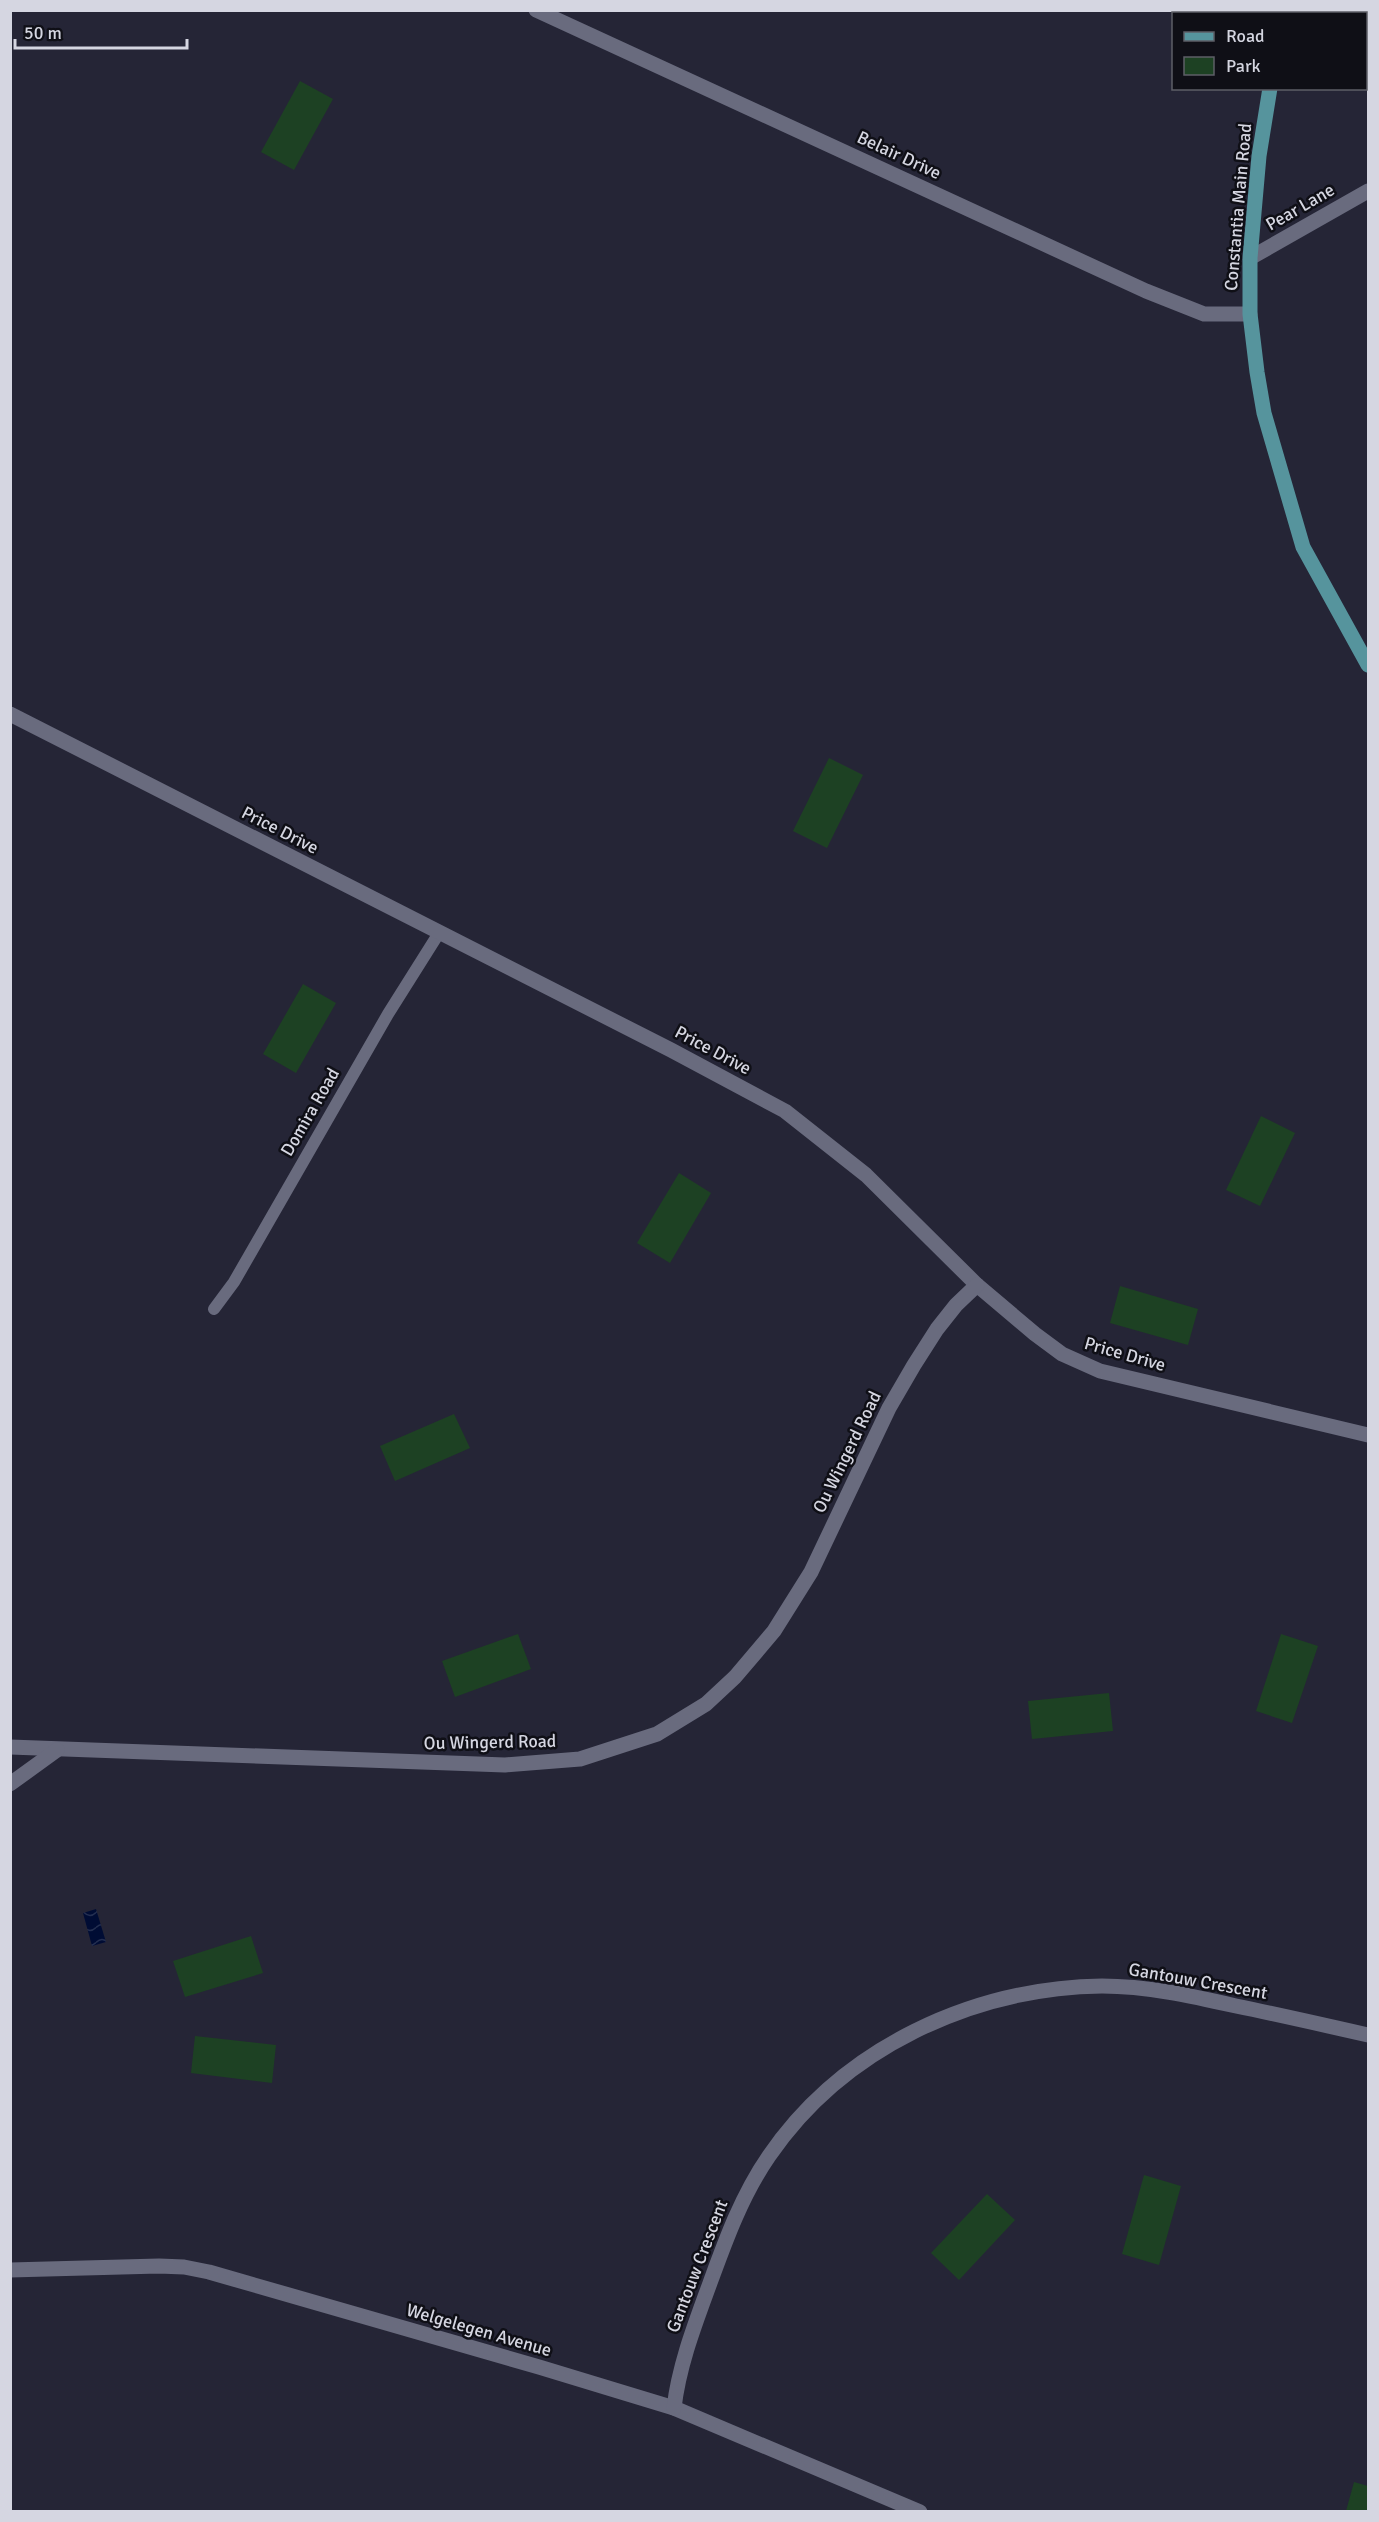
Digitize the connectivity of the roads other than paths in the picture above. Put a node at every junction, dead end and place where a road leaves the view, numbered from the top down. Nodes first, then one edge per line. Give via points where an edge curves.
1 (536, 10) edge
2 (1270, 90) edge
3 (1368, 191) edge
4 (1250, 258) junction
5 (1250, 314) junction
6 (1368, 665) edge
7 (10, 714) edge
8 (439, 933) junction
9 (977, 1285) junction
10 (214, 1310) dead end
11 (1368, 1434) edge
12 (10, 1747) edge
13 (57, 1750) junction
14 (10, 1784) edge
15 (1368, 2035) edge
16 (10, 2270) edge
17 (675, 2408) junction
18 (920, 2511) edge

1 - 5 street, Belair Drive via 1146,291 1204,314
2 - 4 main road, Constantia Main Road
3 - 4 street, Pear Lane
4 - 5 main road, Constantia Main Road
5 - 6 main road, Constantia Main Road via 1264,413 1303,547
7 - 8 street, Price Drive
8 - 9 street, Price Drive via 785,1111 866,1175
8 - 10 lane, Domira Road
9 - 11 street, Price Drive via 1062,1354 1100,1371
9 - 13 street, Ou Wingerd Road via 950,1313 914,1365 889,1408 811,1572 774,1631 706,1704 657,1734 580,1759 506,1765
12 - 13 street, Ou Wingerd Road
13 - 14 street
15 - 17 street, Gantouw Crescent via 1199,1998 1104,1986 1069,1987 1007,1998 949,2015 910,2032 819,2096 768,2157 729,2231 686,2351 677,2381
16 - 17 street, Welgelegen Avenue via 184,2267
17 - 18 street, Welgelegen Avenue

